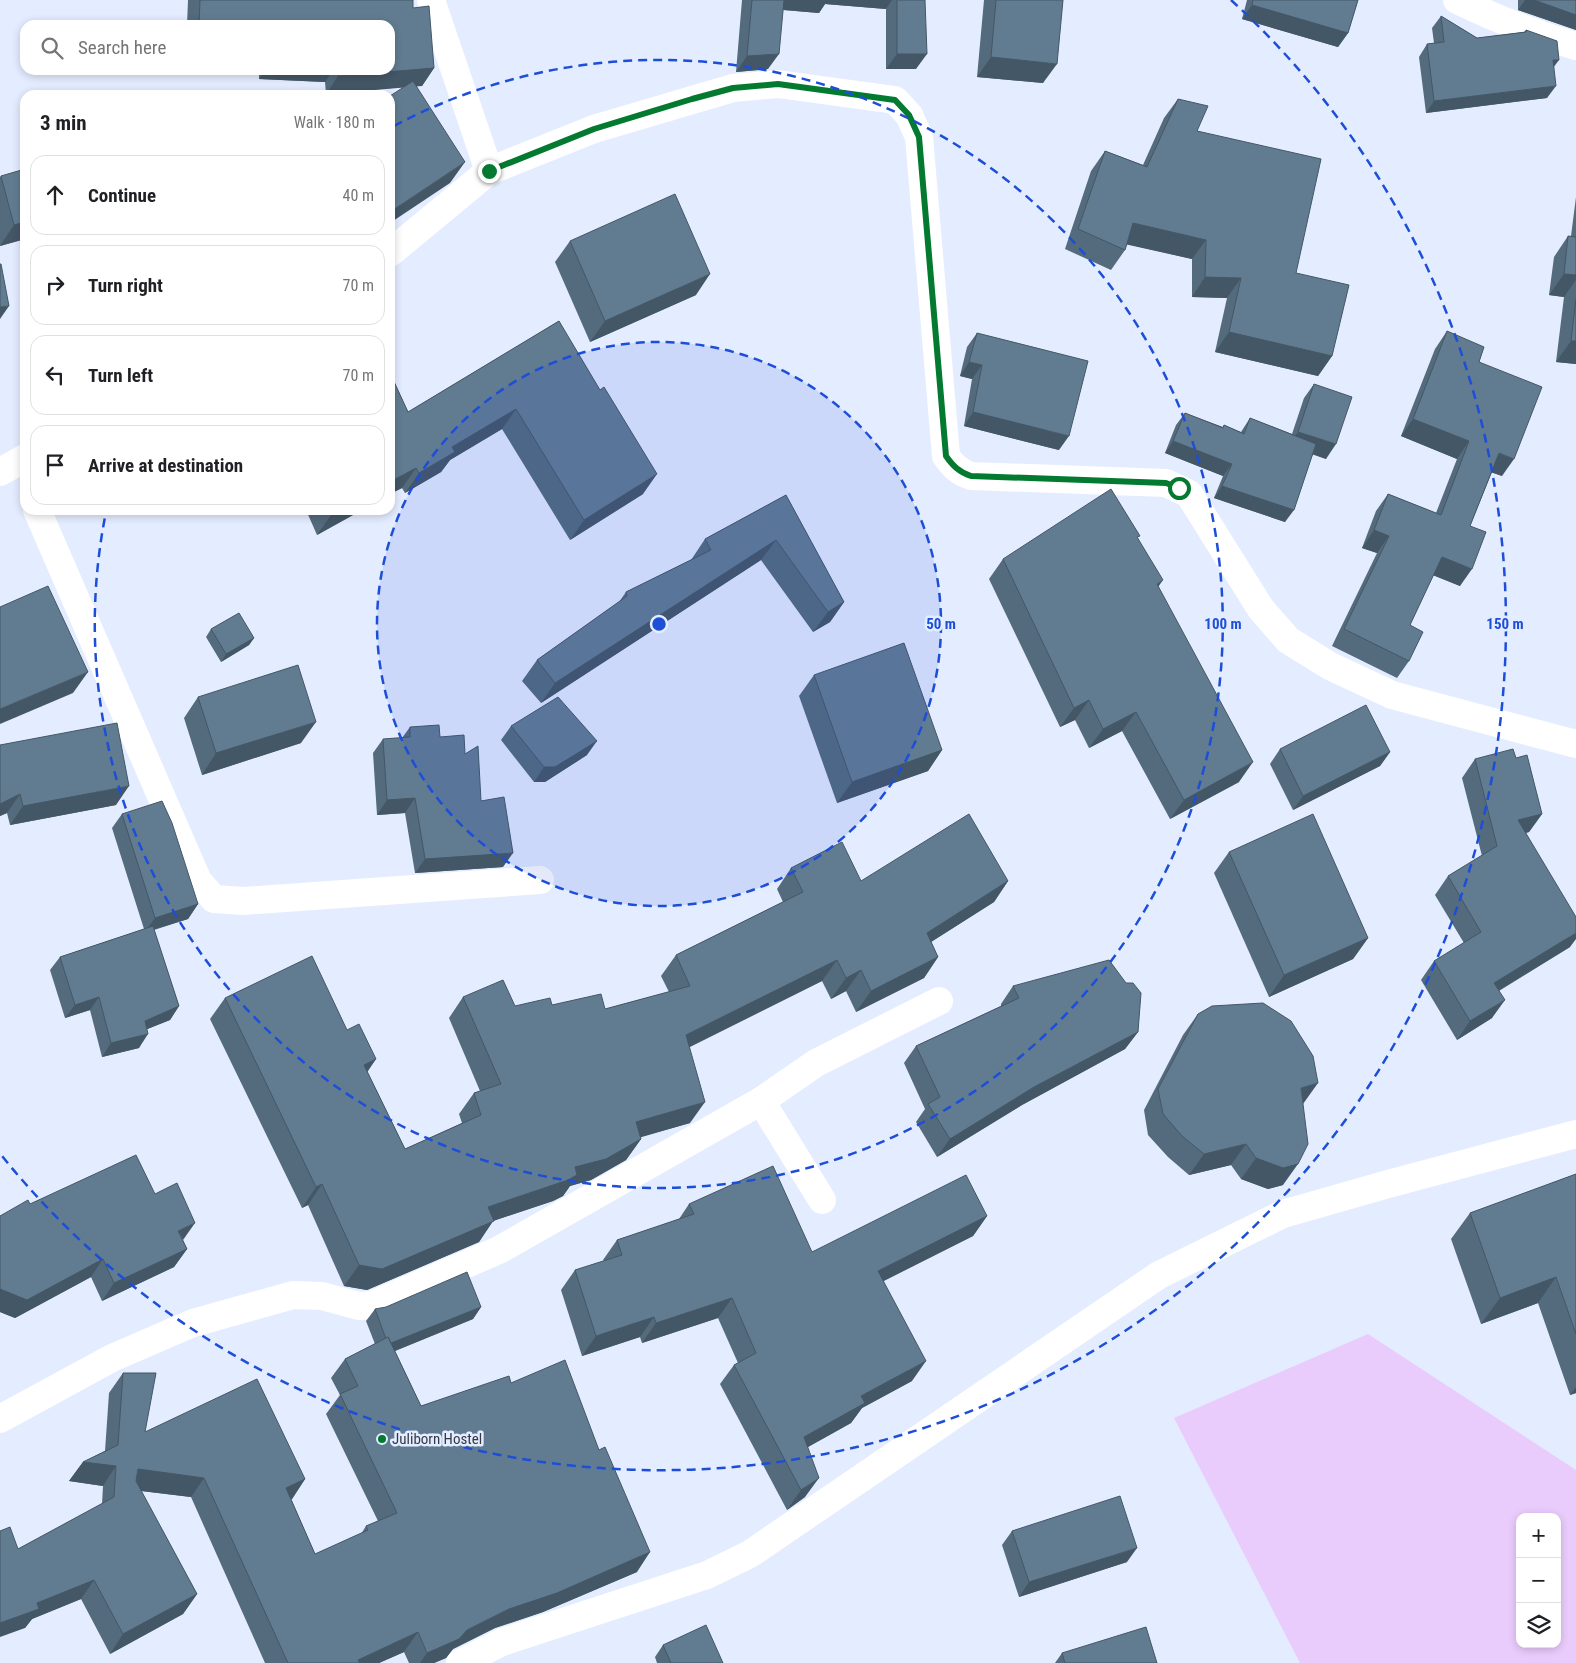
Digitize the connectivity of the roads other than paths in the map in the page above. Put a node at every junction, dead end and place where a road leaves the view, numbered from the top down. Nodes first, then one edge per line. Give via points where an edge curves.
1 (431, 0) edge
2 (1457, 0) edge
3 (1576, 46) edge
4 (489, 171) junction
5 (395, 250) edge
6 (39, 515) edge
7 (1576, 744) edge
8 (540, 880) dead end
9 (939, 1001) dead end
10 (761, 1101) junction
11 (1576, 1134) edge
12 (822, 1200) dead end
13 (0, 1418) edge
14 (460, 1663) edge

1 - 4 street
2 - 3 street via 1543,37
4 - 5 street
4 - 7 street via 594,129 733,88 778,84 895,100 909,115 919,137 946,456 952,465 971,476 1166,483 1179,488 1189,494 1261,610 1288,640 1330,666 1392,695
6 - 8 street via 198,881 214,898 243,901
9 - 10 street via 816,1064
10 - 12 street
10 - 13 street via 499,1250 371,1304 359,1306 322,1296 293,1295 193,1323 112,1358
11 - 14 street via 1283,1214 1159,1275 750,1554 707,1575 502,1642

